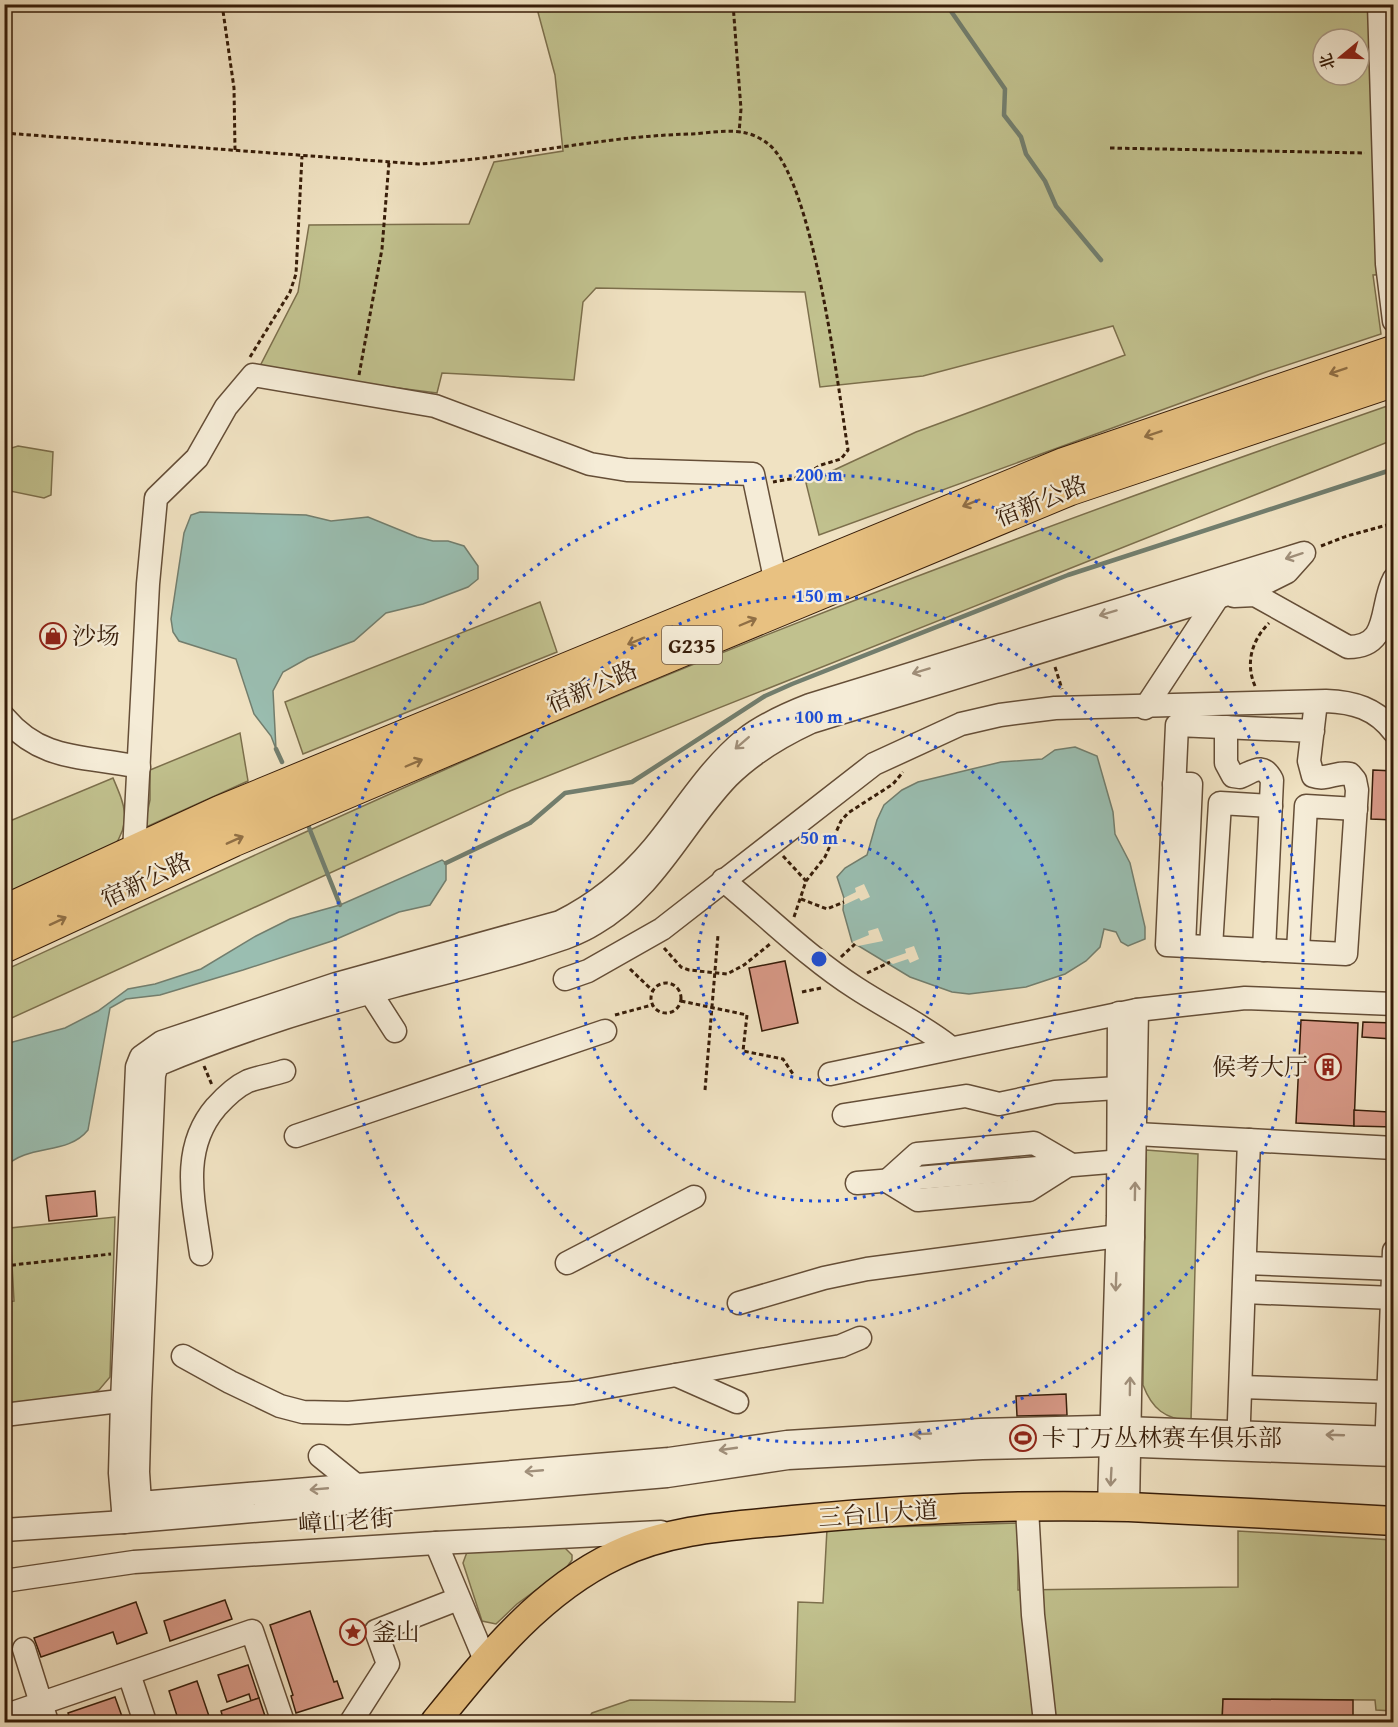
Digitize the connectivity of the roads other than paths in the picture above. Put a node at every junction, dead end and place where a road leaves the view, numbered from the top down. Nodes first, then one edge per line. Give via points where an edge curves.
1 (1379, 4) edge
2 (1394, 321) edge
3 (1394, 352) edge
4 (1394, 381) edge
5 (1304, 553) road end
6 (1394, 579) edge
7 (776, 583) junction
8 (1215, 589) junction
9 (1316, 702) junction
10 (1145, 708) junction
11 (4, 717) edge
12 (1226, 727) junction
13 (1312, 731) junction
14 (1394, 732) edge
15 (138, 767) junction
16 (1271, 806) junction
17 (1356, 809) junction
18 (134, 852) junction
19 (723, 880) junction
20 (4, 912) edge
21 (4, 946) edge
22 (1211, 947) junction
23 (1264, 950) junction
24 (1298, 951) junction
25 (565, 979) dead end
26 (368, 984) junction
27 (1394, 1004) edge
28 (1128, 1012) junction
29 (607, 1024) road end
30 (395, 1031) dead end
31 (950, 1047) junction
32 (284, 1071) dead end
33 (830, 1074) dead end
34 (1127, 1088) junction
35 (844, 1115) dead end
36 (1136, 1134) junction
37 (296, 1136) dead end
38 (1249, 1140) junction
39 (1394, 1148) edge
40 (1127, 1160) junction
41 (857, 1183) dead end
42 (694, 1197) dead end
43 (1126, 1237) junction
44 (1394, 1251) edge
45 (201, 1254) dead end
46 (567, 1263) dead end
47 (1245, 1263) junction
48 (1393, 1269) edge
49 (1244, 1292) junction
50 (1393, 1298) edge
51 (739, 1303) dead end
52 (1392, 1333) edge
53 (860, 1338) dead end
54 (183, 1356) dead end
55 (1391, 1370) edge
56 (676, 1375) junction
57 (1241, 1386) junction
58 (1388, 1392) junction
59 (131, 1400) junction
60 (737, 1402) dead end
61 (4, 1415) edge
62 (1121, 1437) junction
63 (1238, 1441) junction
64 (1390, 1446) edge
65 (320, 1456) dead end
66 (357, 1486) junction
67 (1118, 1507) junction
68 (1027, 1508) junction
69 (1394, 1521) edge
70 (124, 1522) junction
71 (4, 1530) edge
72 (692, 1531) junction
73 (436, 1543) junction
74 (4, 1581) edge
75 (458, 1599) junction
76 (24, 1649) dead end
77 (486, 1660) junction
78 (129, 1674) junction
79 (44, 1713) edge
80 (4, 1716) edge
81 (145, 1722) edge
82 (283, 1722) edge
83 (351, 1722) edge
84 (435, 1722) edge
85 (1045, 1722) edge

1 - 2 street via 1387,264
3 -> 7 highway, 宿新公路 / G235 via 1065,464
21 -> 4 highway, 宿新公路 / G235 via 232,840 1069,489
5 - 8 street via 1287,572 1267,582
6 - 8 street via 1380,629 1369,644 1360,647 1348,647 1255,595
7 - 15 street via 753,474 590,465 435,406 253,375 226,407 197,458 156,498
7 -> 18 highway, 宿新公路 / G235 via 221,812
8 - 10 street
8 -> 26 street via 810,705 776,719 746,739 712,771 652,849 587,909 560,922
8 - 26 street via 783,735 728,778 663,862 625,903 594,924 565,938 494,961
9 - 10 street
9 - 13 street
9 - 14 street via 1349,702 1365,707
10 - 19 street via 1068,708 1000,715 962,724 919,741 874,764
11 - 15 street via 36,746 59,755
12 - 13 street
12 - 16 street via 1226,763 1230,771 1240,777 1253,769 1268,772 1272,780
12 - 22 street via 1177,725 1167,945
13 - 17 street via 1309,761 1313,776 1321,779 1350,774 1357,790
15 - 18 street
16 - 22 street via 1220,802
16 - 23 street
17 - 24 street via 1346,954
17 - 24 street via 1306,806
18 - 20 highway, 宿新公路 / G235
19 - 25 street via 653,934 588,971
19 - 31 street via 857,989 924,1026
22 - 23 street
23 - 24 street
26 - 30 street
26 - 59 street via 339,1000 157,1065
26 - 59 street via 162,1042 141,1057 137,1067 128,1252
27 - 28 street via 1245,998
28 - 31 street
28 - 34 street
29 - 37 street
31 - 33 street
32 - 45 street via 247,1082 220,1103 196,1137 190,1170
34 - 35 street via 1055,1092 999,1104 966,1096
34 - 36 street
34 - 40 street
36 - 38 street
36 - 40 street
38 - 39 street
38 - 47 street
40 - 41 street
40 - 43 street
42 - 46 street
43 - 51 street via 867,1269
43 - 62 street
44 - 48 street
47 - 48 street
47 - 49 street
48 - 50 street
49 - 50 street
49 - 57 street
50 - 52 street
52 - 55 street
53 - 56 street via 841,1346
54 - 56 street via 280,1406 303,1412 348,1413 541,1396
55 - 58 street
56 - 60 street
57 - 58 street
57 - 63 street
58 - 64 street
59 - 61 street
66 -> 59 street via 140,1503
59 - 70 street via 120,1473
62 - 63 street
62 -> 66 street via 981,1430 787,1442 669,1459
62 - 67 street
62 - 70 street via 788,1458 668,1476
63 - 64 street
65 - 66 street
67 - 68 main road, 三台山大道
67 - 69 main road, 三台山大道
68 - 72 main road, 三台山大道 via 857,1515
68 - 85 street
70 - 71 street
72 - 73 street, 嶂山老街
72 - 77 main road, 三台山大道 via 631,1548 582,1574 522,1622
73 - 74 street, 嶂山老街 via 134,1562
73 - 75 street
75 - 77 street
75 - 83 street via 375,1631 388,1664
76 - 79 street
77 - 84 main road, 三台山大道
78 - 79 street
78 - 81 street
78 - 82 street via 252,1631
79 - 80 street

